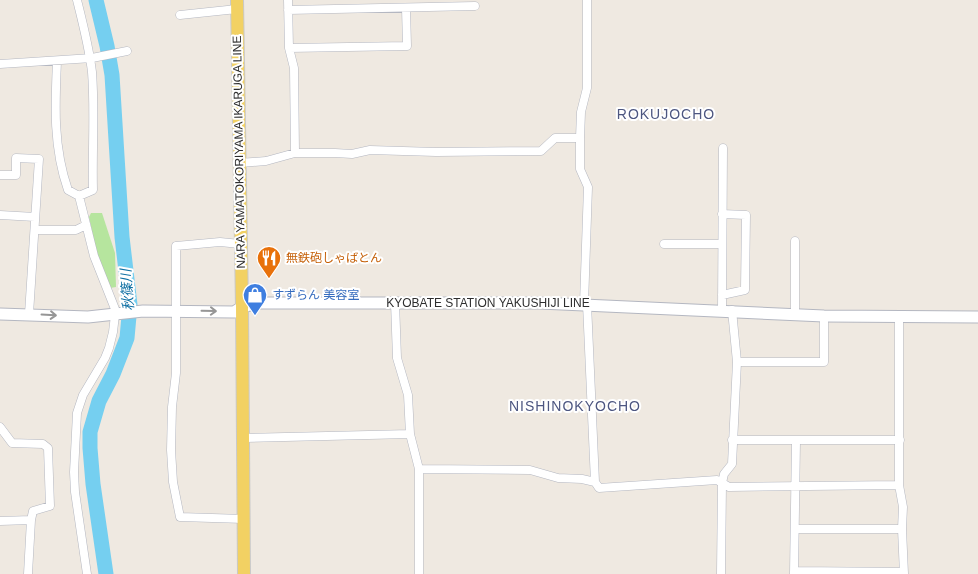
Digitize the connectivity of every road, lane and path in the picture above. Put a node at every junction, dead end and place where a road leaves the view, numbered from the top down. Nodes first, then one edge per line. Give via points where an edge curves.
1 (77, 0) edge
2 (288, 0) edge
3 (336, 0) edge
4 (587, 0) edge
5 (237, 5) edge
6 (475, 6) dead end
7 (406, 8) junction
8 (337, 9) junction
9 (288, 10) junction
10 (180, 14) dead end
11 (289, 48) junction
12 (126, 52) dead end
13 (91, 58) junction
14 (56, 61) junction
15 (0, 64) edge
16 (580, 138) junction
17 (723, 148) dead end
18 (294, 153) junction
19 (239, 163) junction
20 (0, 175) edge
21 (80, 196) junction
22 (722, 214) junction
23 (0, 215) edge
24 (35, 217) junction
25 (86, 225) junction
26 (35, 230) junction
27 (795, 241) dead end
28 (240, 244) junction
29 (664, 244) dead end
30 (722, 244) junction
31 (722, 295) junction
32 (395, 302) junction
33 (585, 304) junction
34 (242, 307) junction
35 (176, 310) junction
36 (727, 310) junction
37 (0, 314) edge
38 (30, 314) junction
39 (117, 314) junction
40 (794, 315) junction
41 (824, 316) junction
42 (899, 316) junction
43 (978, 317) edge
44 (737, 362) junction
45 (0, 427) edge
46 (410, 434) junction
47 (243, 438) junction
48 (732, 440) junction
49 (796, 440) junction
50 (900, 440) junction
51 (419, 469) junction
52 (595, 482) junction
53 (722, 483) junction
54 (796, 485) junction
55 (899, 485) junction
56 (244, 519) junction
57 (31, 520) junction
58 (0, 521) edge
59 (795, 529) junction
60 (902, 529) junction
61 (794, 573) edge
62 (904, 573) edge
63 (28, 574) edge
64 (87, 574) edge
65 (244, 574) edge
66 (419, 574) edge
67 (721, 574) edge

1 - 13 street
2 - 9 street
3 - 8 street
4 - 16 street via 587,88 581,112
5 - 10 street
5 - 19 main road, NARA YAMATOKORIYAMA IKARUGA LINE
6 - 7 street
7 - 8 street
7 - 11 street via 407,46
8 - 9 street
9 - 11 street
11 - 18 street via 294,68
12 - 13 street
13 - 14 street
13 - 21 street via 94,190
14 - 15 street
14 - 21 street via 57,145 68,190
16 - 18 street via 555,138 541,150
16 - 33 street via 580,169 588,187
17 - 22 street
18 - 19 street via 266,161
19 - 28 main road, NARA YAMATOKORIYAMA IKARUGA LINE
20 - 24 street via 16,175 16,158 39,159
21 - 25 street
22 - 30 street
22 - 31 street via 746,215 745,290
23 - 24 street
24 - 26 street
25 - 26 street via 76,230
25 - 39 street via 94,256
26 - 38 street
27 - 40 street
28 - 34 main road, NARA YAMATOKORIYAMA IKARUGA LINE
28 - 35 street via 220,242 176,246
29 - 30 street
30 - 31 street
31 - 36 street
32 - 33 main road, KYOBATE STATION YAKUSHIJI LINE
32 - 34 main road, KYOBATE STATION YAKUSHIJI LINE via 259,303
32 - 46 street via 397,358 408,395
33 - 36 main road, KYOBATE STATION YAKUSHIJI LINE
33 - 52 street
35 -> 34 main road, KYOBATE STATION YAKUSHIJI LINE via 234,312
34 - 47 main road, NARA YAMATOKORIYAMA IKARUGA LINE
35 - 39 main road, KYOBATE STATION YAKUSHIJI LINE
35 - 56 street via 171,450 180,517
36 - 40 main road, KYOBATE STATION YAKUSHIJI LINE
36 - 44 street
37 - 38 main road, KYOBATE STATION YAKUSHIJI LINE
38 -> 39 main road, KYOBATE STATION YAKUSHIJI LINE via 88,317
39 - 64 street via 107,353 83,395 77,413 75,492
40 - 41 main road, KYOBATE STATION YAKUSHIJI LINE
41 - 42 main road, KYOBATE STATION YAKUSHIJI LINE
41 - 44 street via 824,362
42 - 43 main road, KYOBATE STATION YAKUSHIJI LINE
42 - 50 street
44 - 48 street
45 - 57 street via 12,443 43,444 48,448 50,506 33,511
46 - 47 street
46 - 51 street
47 - 56 main road, NARA YAMATOKORIYAMA IKARUGA LINE
48 - 49 street
48 - 53 street via 732,464
49 - 50 street
49 - 54 street
50 - 55 street
51 - 52 street via 530,470 558,478 582,478
51 - 66 street
52 - 53 street via 599,488 717,480
53 - 54 street via 729,487
53 - 67 street
54 - 55 street
54 - 59 street
55 - 60 street
56 - 65 main road, NARA YAMATOKORIYAMA IKARUGA LINE
57 - 58 street
57 - 63 street
59 - 60 street
59 - 61 street
60 - 62 street
61 - 62 street

